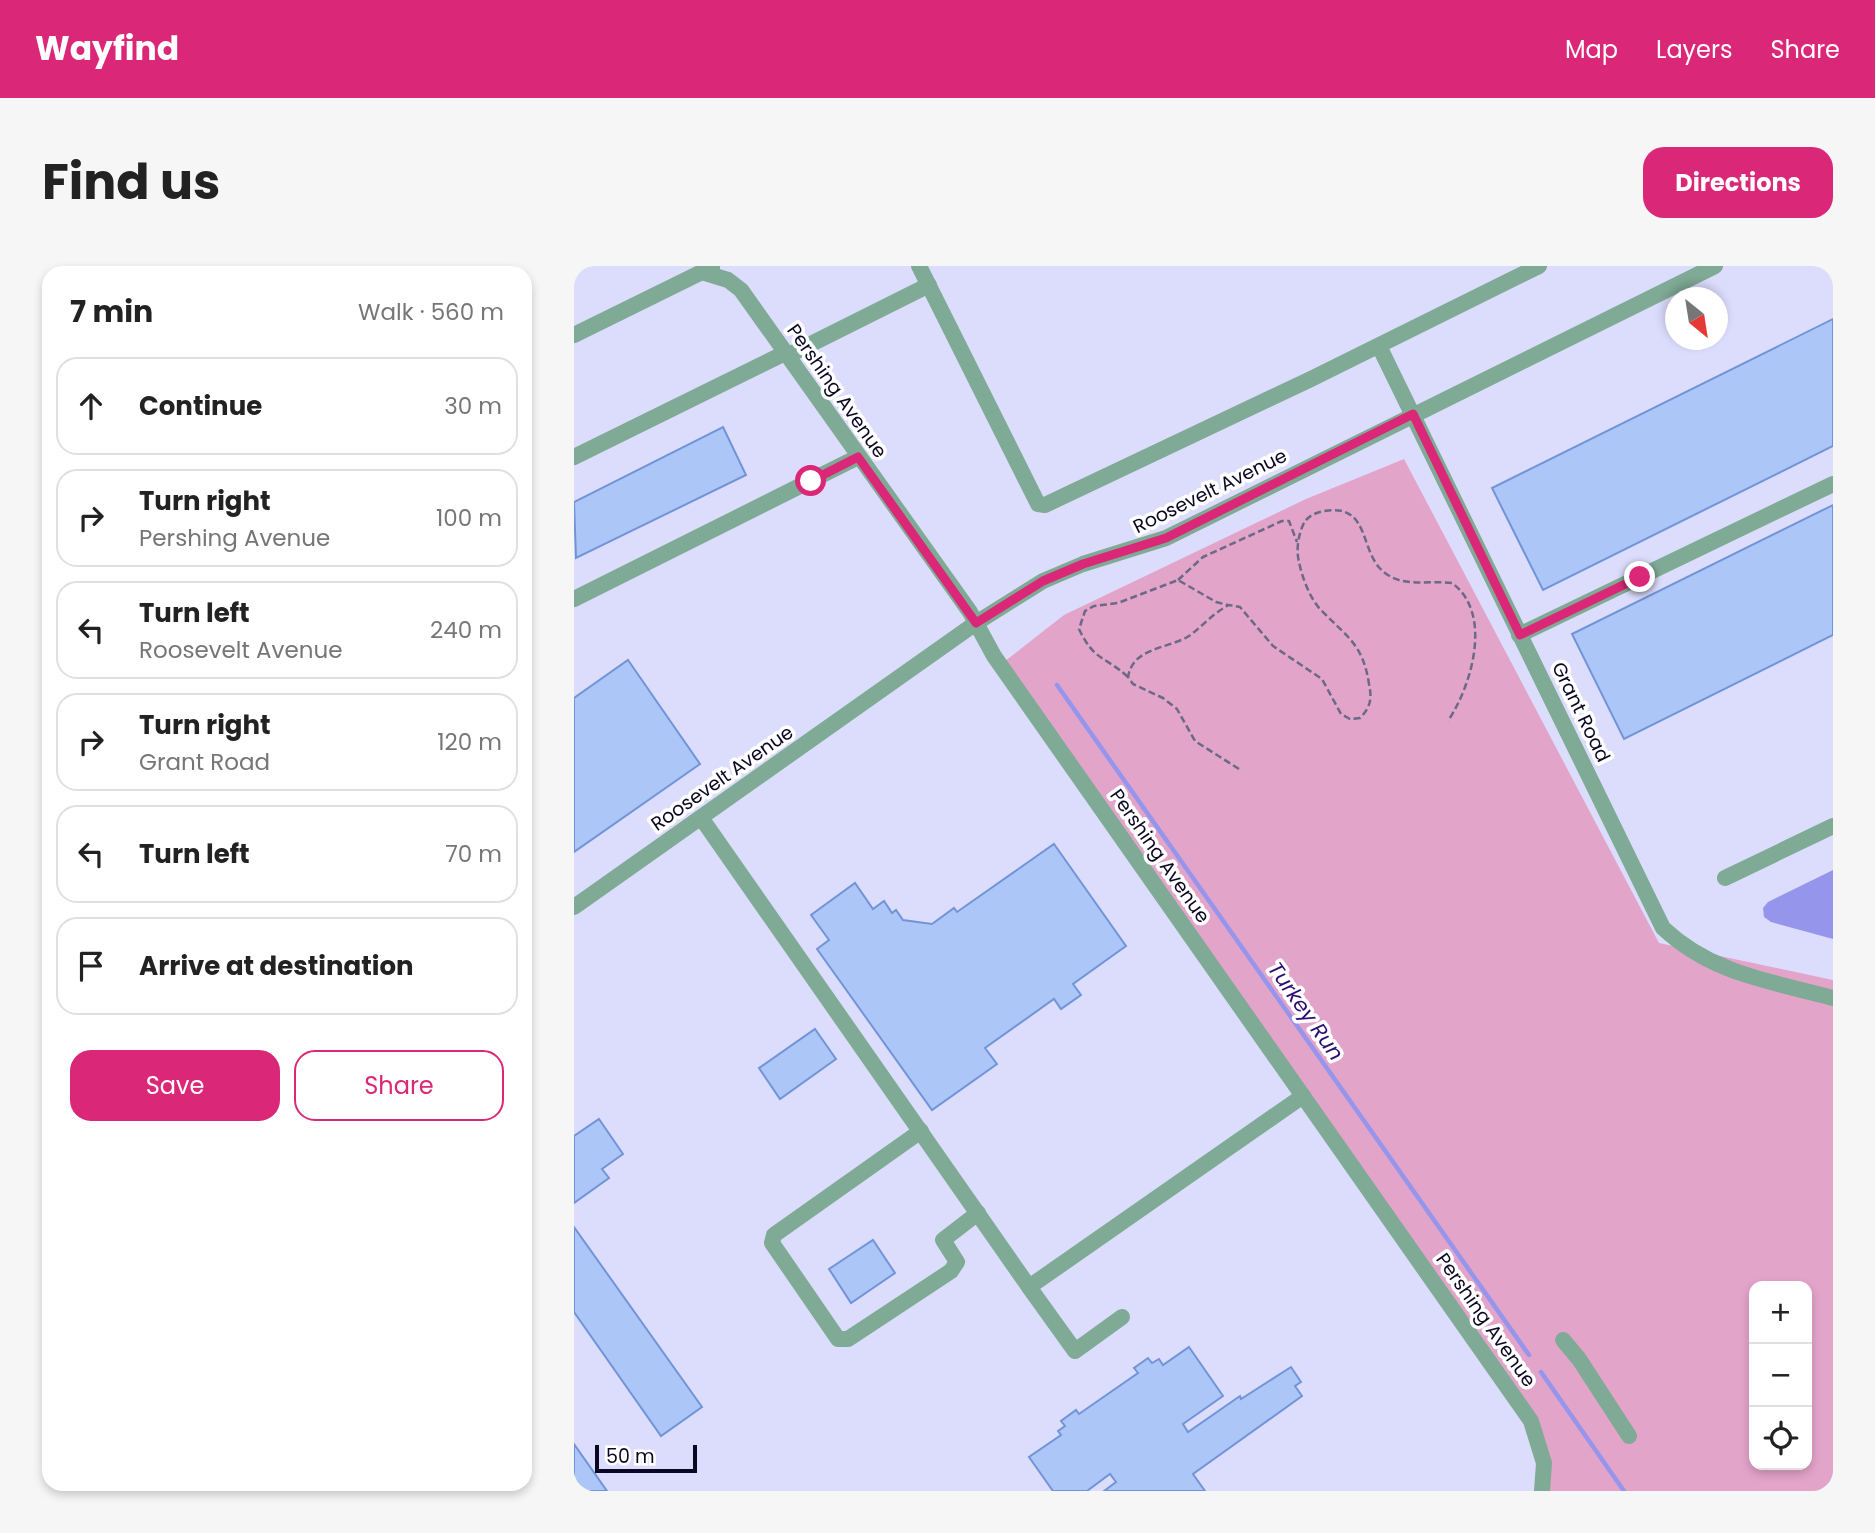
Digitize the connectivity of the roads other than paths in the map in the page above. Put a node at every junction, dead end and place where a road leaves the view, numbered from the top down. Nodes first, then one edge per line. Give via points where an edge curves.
1 (919, 266) edge
2 (1539, 266) edge
3 (1715, 266) edge
4 (708, 269) edge
5 (929, 285) junction
6 (574, 335) edge
7 (1379, 346) junction
8 (786, 355) junction
9 (1413, 414) junction
10 (574, 457) edge
11 (858, 457) junction
12 (1833, 484) edge
13 (574, 598) edge
14 (976, 623) junction
15 (1520, 635) junction
16 (702, 819) junction
17 (1833, 826) edge
18 (1725, 878) dead end
19 (574, 907) edge
20 (1833, 998) edge
21 (1303, 1096) junction
22 (921, 1131) junction
23 (978, 1213) junction
24 (1030, 1287) junction
25 (1122, 1317) dead end
26 (1563, 1340) dead end
27 (1629, 1436) dead end
28 (1542, 1491) edge

1 - 5 street
2 - 7 street
3 - 9 street, Roosevelt Avenue
4 - 6 street
4 - 8 street, Pershing Avenue via 741,290
5 - 7 street via 1038,504 1045,505
5 - 8 street
7 - 9 street, Grant Road
8 - 10 street
8 - 11 street, Pershing Avenue
9 - 14 street, Roosevelt Avenue via 1166,538 1043,581
9 - 15 street, Grant Road
11 - 13 street
11 - 14 street, Pershing Avenue
12 - 15 street
14 - 16 street, Roosevelt Avenue
14 - 21 street, Pershing Avenue via 994,656
15 - 20 street, Grant Road via 1663,928 1686,949 1716,966
16 - 19 street, Roosevelt Avenue
16 - 22 street
17 - 18 street
21 - 24 street
21 - 28 street, Pershing Avenue via 1531,1421 1544,1463
22 - 23 street
22 - 23 street via 774,1235 772,1243 838,1339 849,1339 951,1271 957,1262 943,1240
23 - 24 street
24 - 25 street via 1075,1351
26 - 27 street

